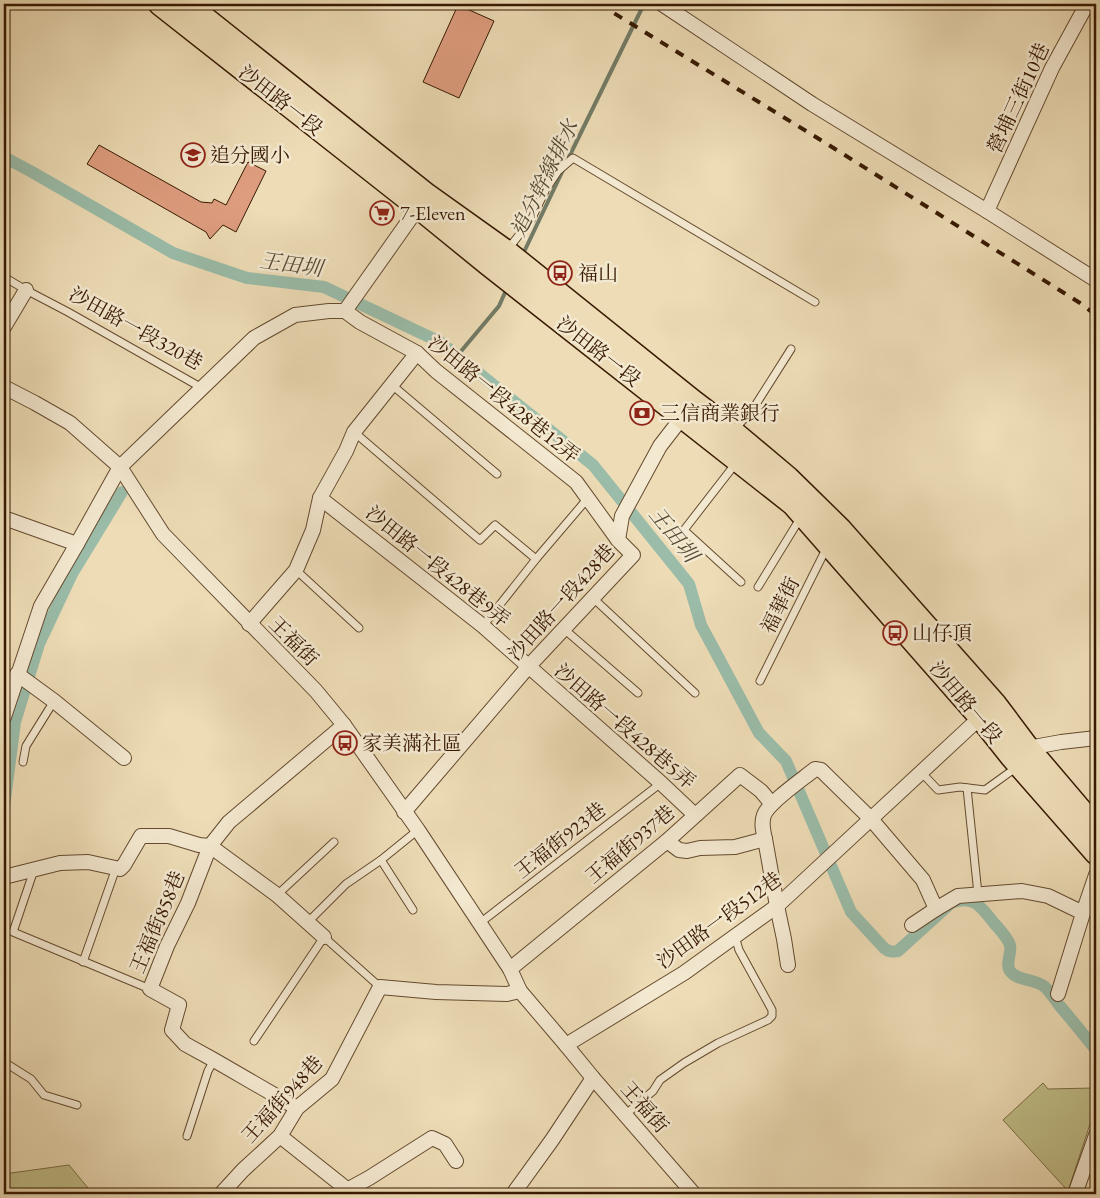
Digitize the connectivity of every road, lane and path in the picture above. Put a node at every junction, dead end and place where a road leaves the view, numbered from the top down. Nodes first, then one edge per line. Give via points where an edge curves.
1 (160, 4) edge
2 (187, 4) edge
3 (662, 4) edge
4 (1087, 4) edge
5 (227, 47) junction
6 (423, 201) junction
7 (987, 211) junction
8 (507, 252) junction
9 (4, 277) edge
10 (1096, 280) edge
11 (26, 290) junction
12 (815, 302) dead end
13 (345, 311) junction
14 (4, 327) edge
15 (791, 349) dead end
16 (417, 354) junction
17 (392, 385) junction
18 (4, 387) edge
19 (202, 388) junction
20 (688, 410) junction
21 (732, 431) junction
22 (354, 432) junction
23 (738, 461) junction
24 (120, 467) junction
25 (498, 474) dead end
26 (320, 498) junction
27 (588, 498) junction
28 (802, 514) junction
29 (4, 518) edge
30 (618, 540) junction
31 (77, 544) junction
32 (829, 544) junction
33 (536, 559) junction
34 (296, 570) junction
35 (741, 582) dead end
36 (758, 587) dead end
37 (593, 598) junction
38 (249, 624) junction
39 (483, 626) junction
40 (359, 628) dead end
41 (564, 629) junction
42 (528, 667) junction
43 (17, 674) junction
44 (760, 681) dead end
45 (638, 693) dead end
46 (695, 693) dead end
47 (54, 701) junction
48 (987, 711) junction
49 (4, 717) edge
50 (344, 724) junction
51 (1096, 738) edge
52 (1019, 756) junction
53 (124, 758) dead end
54 (23, 762) dead end
55 (922, 772) junction
56 (661, 783) junction
57 (967, 788) junction
58 (772, 804) junction
59 (404, 812) junction
60 (695, 815) junction
61 (871, 819) junction
62 (1096, 828) edge
63 (418, 830) junction
64 (765, 839) junction
65 (667, 841) junction
66 (334, 842) dead end
67 (210, 846) junction
68 (1096, 854) edge
69 (381, 860) junction
70 (116, 868) junction
71 (34, 870) junction
72 (1096, 875) edge
73 (4, 877) edge
74 (978, 894) junction
75 (277, 895) junction
76 (777, 906) junction
77 (936, 909) junction
78 (413, 910) dead end
79 (1084, 910) junction
80 (308, 922) junction
81 (480, 923) junction
82 (912, 925) dead end
83 (324, 936) junction
84 (735, 936) junction
85 (83, 962) junction
86 (788, 965) dead end
87 (510, 969) junction
88 (380, 987) junction
89 (150, 989) junction
90 (520, 991) junction
91 (1058, 994) dead end
92 (254, 1041) dead end
93 (566, 1045) junction
94 (214, 1060) junction
95 (4, 1062) edge
96 (593, 1078) junction
97 (78, 1105) dead end
98 (296, 1108) junction
99 (626, 1115) junction
100 (1096, 1135) edge
101 (187, 1136) dead end
102 (280, 1136) junction
103 (456, 1161) dead end
104 (348, 1193) edge
105 (221, 1194) edge
106 (513, 1194) edge
107 (694, 1194) edge
108 (1075, 1194) edge

1 - 5 main road, 沙田路一段
2 - 5 main road, 沙田路一段
3 - 7 street via 812,104
4 - 7 street, 營埔三街10巷 via 1052,68
5 - 6 main road, 沙田路一段
6 - 8 main road, 沙田路一段
6 - 13 street
6 - 20 main road, 沙田路一段 via 488,264
7 - 10 street
8 - 12 lane via 531,220 558,171 574,158
8 - 20 main road, 沙田路一段
9 - 11 lane, 沙田路一段320巷
11 - 14 street
11 - 19 lane, 沙田路一段320巷
13 - 16 street, 沙田路一段428巷12弄
13 - 19 street via 295,315 254,338
15 - 21 lane via 753,409
16 - 17 street
16 - 27 street, 沙田路一段428巷12弄 via 576,482
17 - 22 street
17 - 25 lane
18 - 24 street, 王福街 via 70,423
19 - 24 street, 沙田路一段320巷
20 - 21 main road, 沙田路一段
20 - 23 main road, 沙田路一段
20 - 30 street, 沙田路一段428巷 via 660,446 622,516
21 - 48 main road, 沙田路一段 via 788,478 840,529
22 - 26 street
22 - 33 lane via 480,540 495,525
23 - 28 main road, 沙田路一段
23 - 35 lane via 684,530
24 - 31 street, 沙田路一段320巷
24 - 38 street, 王福街 via 163,534
26 - 34 street via 312,530
26 - 39 street, 沙田路一段428巷9弄
27 - 30 street, 沙田路一段428巷12弄
27 - 33 lane
28 - 32 main road, 沙田路一段
28 - 36 lane
29 - 31 street
30 - 37 street, 沙田路一段428巷 via 633,555
31 - 43 street, 沙田路一段320巷 via 41,606
32 - 44 lane, 福華街
32 - 48 main road, 沙田路一段
33 - 39 lane
34 - 38 street
34 - 40 lane
37 - 41 street, 沙田路一段428巷
37 - 46 lane
38 - 50 street, 王福街
39 - 42 street, 沙田路一段428巷9弄
41 - 42 street, 沙田路一段428巷
41 - 45 lane
42 - 56 street, 沙田路一段428巷5弄
42 - 59 street, 沙田路一段428巷
43 - 47 street
43 - 49 street, 沙田路一段320巷
47 - 53 street
47 - 54 lane via 26,746
48 - 52 main road, 沙田路一段
48 - 55 street, 沙田路一段512巷
50 - 59 street, 王福街
50 - 67 street, 王福街858巷 via 229,822
51 - 52 street via 1061,742
52 - 57 lane via 985,790
52 - 62 main road, 沙田路一段
52 - 68 main road, 沙田路一段
55 - 57 lane via 938,790
55 - 61 street, 沙田路一段512巷
56 - 60 street, 沙田路一段428巷5弄
56 - 81 lane, 王福街923巷
57 - 74 lane
58 - 60 street, 王福街937巷 via 740,775
58 - 61 street via 815,769 821,770
58 - 64 street via 764,813 762,827
59 - 63 street, 王福街
60 - 65 street, 王福街937巷
61 - 76 street, 沙田路一段512巷
61 - 77 street via 923,880
63 - 69 lane
63 - 81 street, 王福街
64 - 65 street via 735,847 687,850 679,850
64 - 76 street
65 - 87 street, 王福街937巷
66 - 75 lane
67 - 70 street via 169,836 141,836 124,865
67 - 75 street
67 - 89 street, 王福街858巷
69 - 78 lane
69 - 80 lane via 346,884
70 - 71 street via 88,862 60,863
70 - 85 lane
71 - 73 street
71 - 85 lane via 13,932
72 - 79 street
74 - 77 street via 958,896
74 - 79 street via 1022,891 1048,896 1076,910
75 - 80 street
76 - 84 street, 沙田路一段512巷
76 - 86 street
77 - 82 street
79 - 91 street
80 - 83 street
81 - 87 street, 王福街
83 - 88 lane
83 - 92 lane
84 - 93 street, 沙田路一段512巷 via 684,973
84 - 99 lane via 739,950 772,1010 772,1016 684,1063 660,1080 653,1091
85 - 89 lane
87 - 90 street
88 - 90 street via 498,994
88 - 98 street, 王福街948巷 via 332,1079
89 - 94 street, 王福街858巷 via 179,1005 172,1030 185,1044
90 - 93 street
93 - 96 street, 王福街
94 - 98 street, 王福街858巷
94 - 101 lane
95 - 97 lane via 31,1079 44,1095
96 - 99 street, 王福街
96 - 106 street
98 - 102 street, 王福街948巷
99 - 107 street, 王福街
100 - 108 street
102 - 104 street
102 - 105 street, 王福街948巷
103 - 104 street via 445,1144 432,1138

